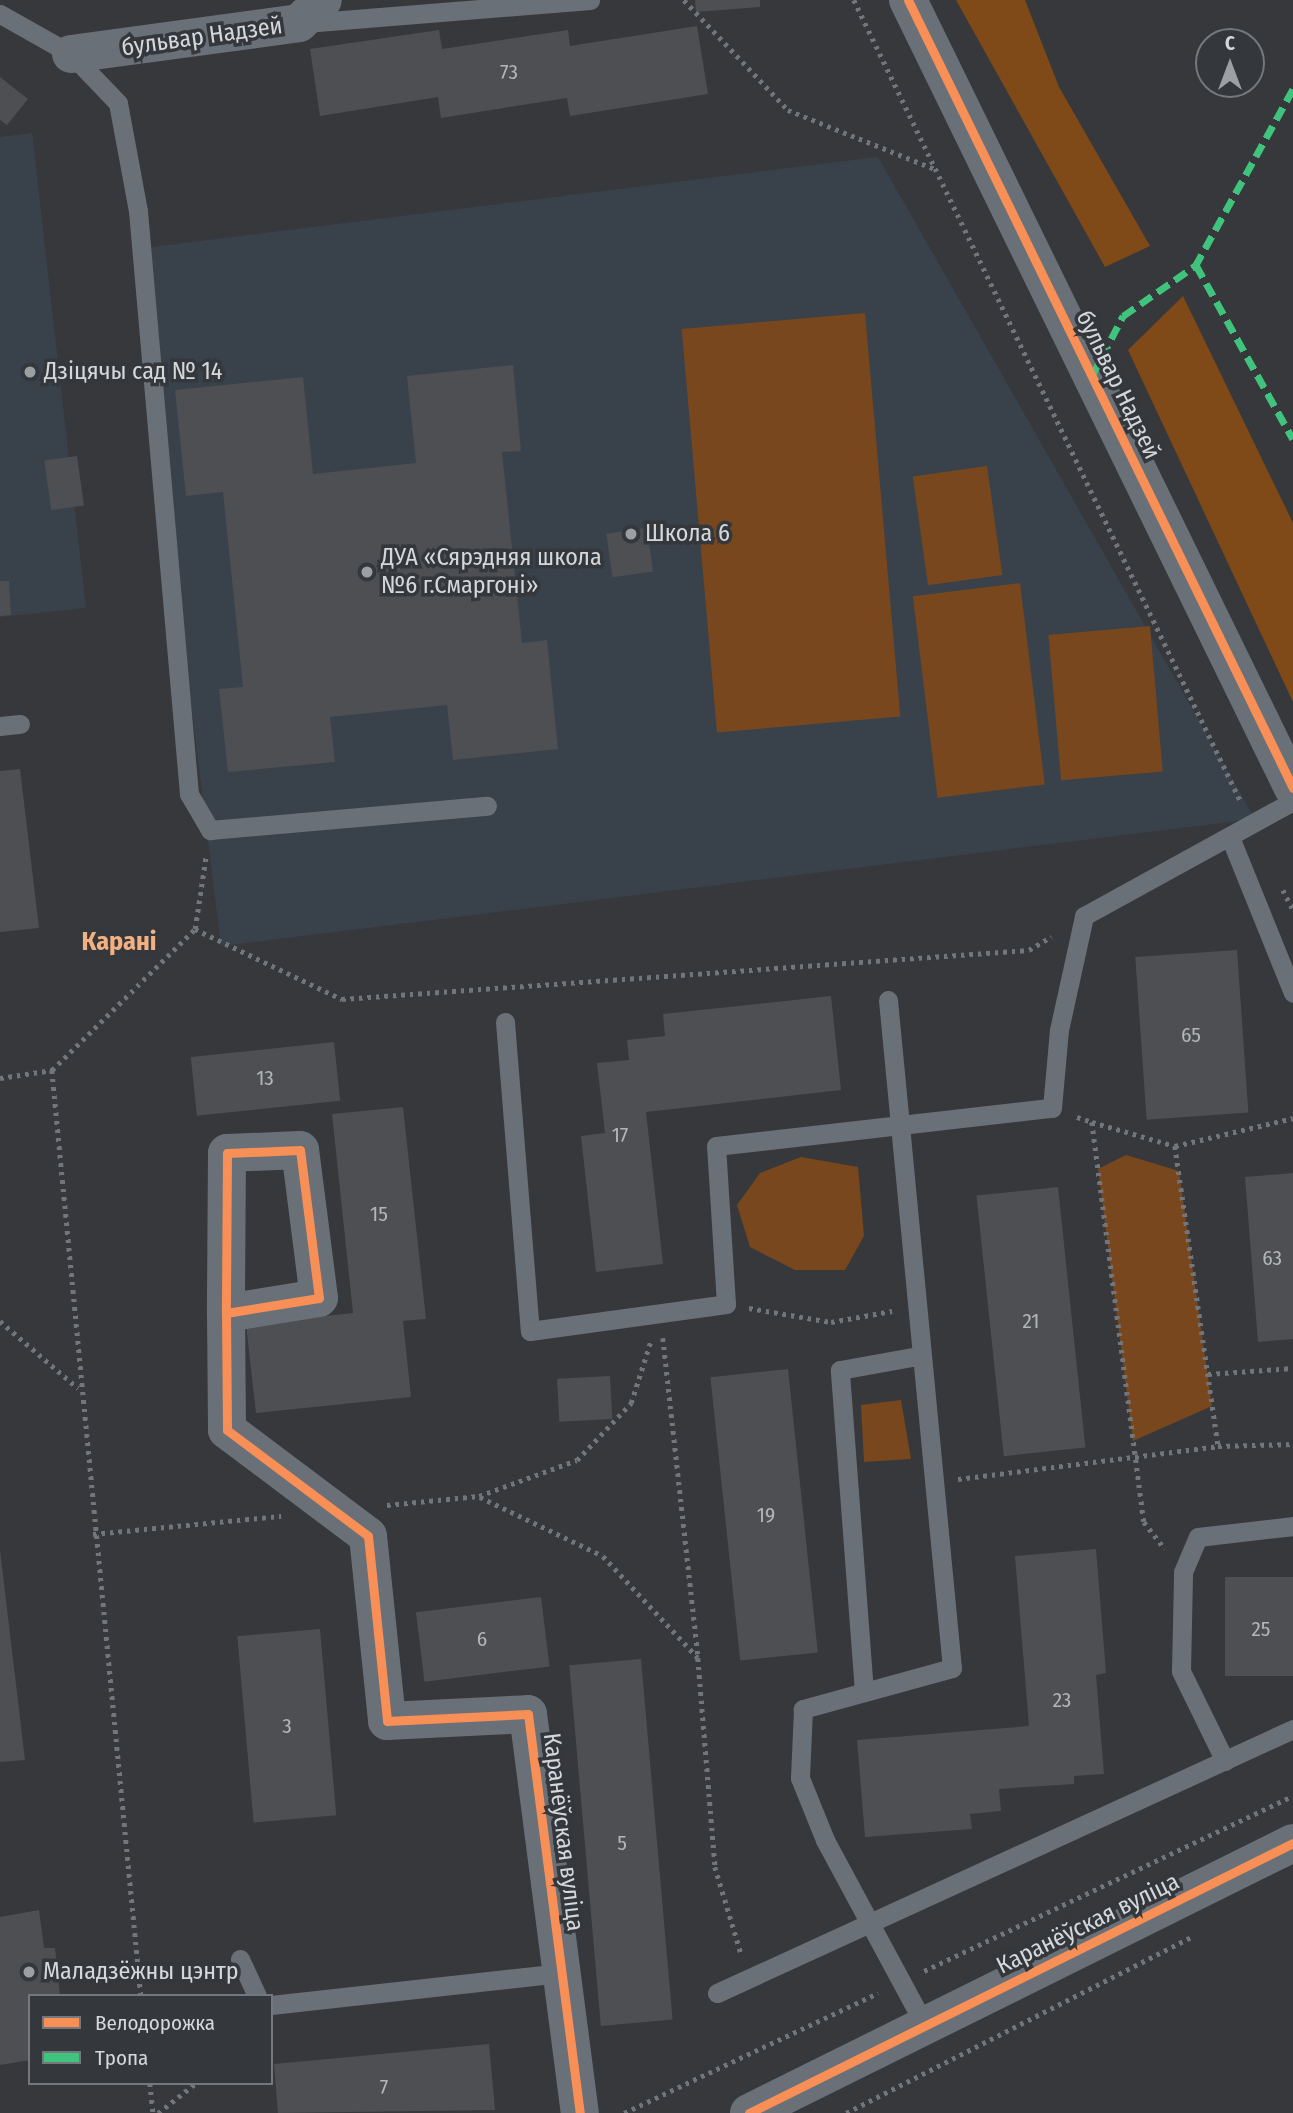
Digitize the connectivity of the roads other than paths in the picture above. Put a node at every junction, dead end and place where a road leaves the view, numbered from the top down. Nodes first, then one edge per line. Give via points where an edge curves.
1 (590, 0) edge
2 (908, 0) edge
3 (311, 12) edge
4 (0, 13) edge
5 (71, 54) junction
6 (20, 723) dead end
7 (0, 726) edge
8 (1293, 788) edge
9 (1293, 801) edge
10 (487, 806) dead end
11 (1230, 837) junction
12 (1293, 993) edge
13 (888, 1000) dead end
14 (505, 1022) dead end
15 (899, 1128) junction
16 (226, 1313) dead end
17 (918, 1356) junction
18 (1293, 1526) edge
19 (864, 1692) junction
20 (1293, 1729) edge
21 (1225, 1761) junction
22 (1293, 1843) edge
23 (869, 1927) junction
24 (240, 1959) dead end
25 (562, 1973) junction
26 (717, 1993) dead end
27 (256, 1994) edge
28 (273, 2005) edge
29 (925, 2026) junction
30 (580, 2113) edge
31 (749, 2113) edge

1 - 3 lane
2 - 8 street, бульвар Надзей
3 - 5 street, бульвар Надзей
4 - 5 lane
5 - 10 lane via 118,103 138,211 189,794 210,830
6 - 7 lane
9 - 11 lane
11 - 12 lane
11 - 15 lane via 1084,916 1059,1030 1052,1108
13 - 15 lane
14 - 15 lane via 530,1331 726,1304 716,1146
15 - 17 lane
16 - 25 street, Каранёўская вуліца via 227,1430 368,1536 387,1721 528,1714
17 - 19 lane via 840,1370
17 - 19 lane via 952,1668
18 - 21 lane via 1198,1537 1183,1572 1181,1671
19 - 23 lane via 803,1709 800,1778
20 - 21 lane
21 - 23 lane
22 - 29 street, Каранёўская вуліца
23 - 26 lane
23 - 29 lane
24 - 27 lane
25 - 28 lane
25 - 30 street, Каранёўская вуліца
29 - 31 street, Каранёўская вуліца

